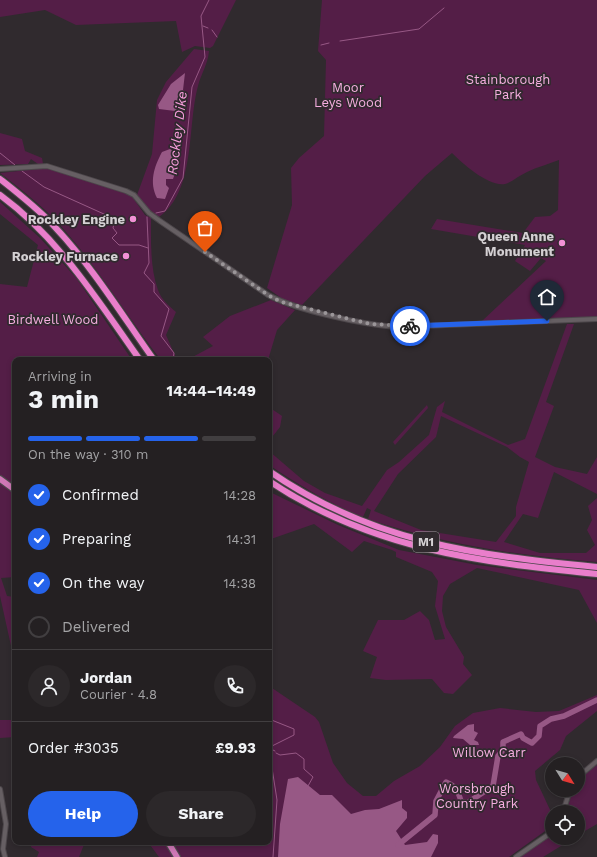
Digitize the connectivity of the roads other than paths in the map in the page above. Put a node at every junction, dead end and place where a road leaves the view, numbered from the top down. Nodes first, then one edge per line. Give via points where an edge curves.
1 (0, 168) edge
2 (0, 180) edge
3 (0, 195) edge
4 (597, 319) edge
5 (138, 357) edge
6 (152, 357) edge
7 (272, 473) edge
8 (0, 479) edge
9 (272, 483) edge
10 (12, 488) edge
11 (597, 567) edge
12 (597, 574) edge
13 (597, 761) edge
14 (585, 771) edge
15 (0, 789) edge
16 (545, 837) edge
17 (170, 845) edge
18 (5, 857) edge
19 (177, 857) edge
20 (516, 857) edge

1 - 4 street via 49,167 131,193 145,209 166,225 274,298 290,304 370,324 418,326
2 - 6 highway via 29,202 69,243
3 - 5 highway via 35,224 58,249
7 - 11 highway, M1 via 301,492 338,511 418,541 490,555
8 - 10 highway
9 - 12 highway, M1 via 329,515 401,543 480,560
13 - 14 street
15 - 18 street via 6,824 3,849
16 - 20 street
17 - 19 highway

